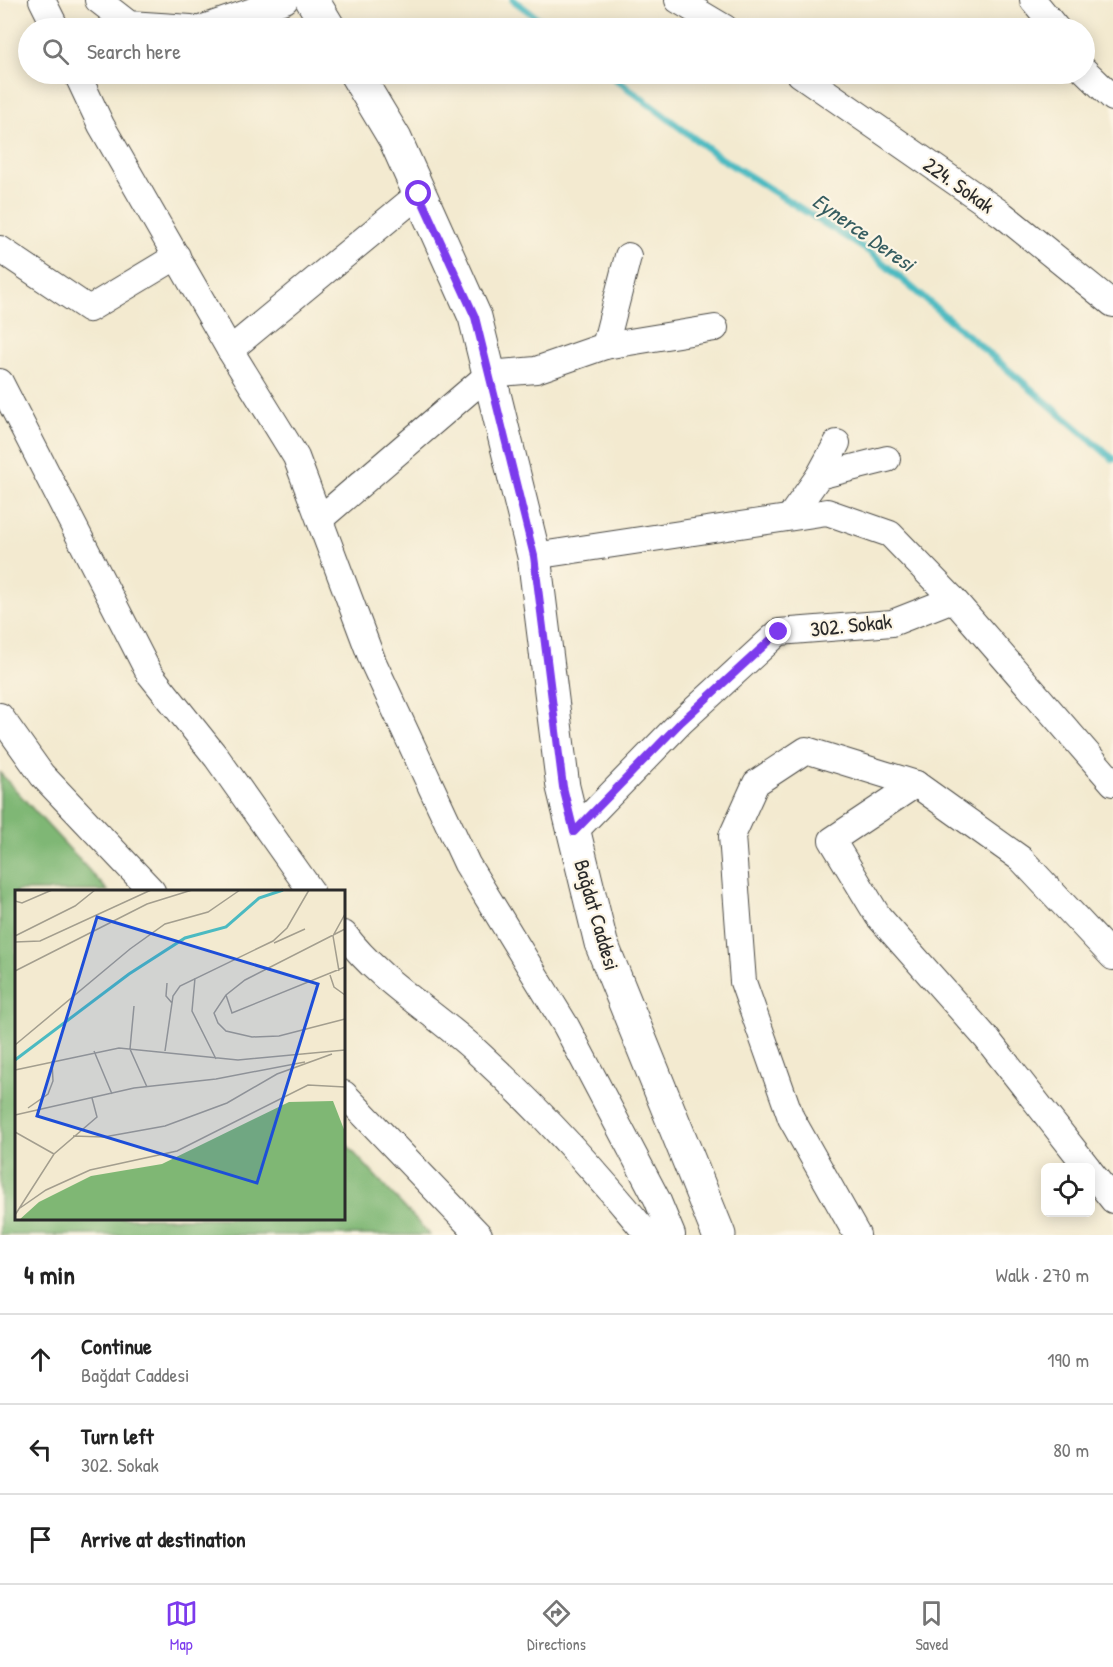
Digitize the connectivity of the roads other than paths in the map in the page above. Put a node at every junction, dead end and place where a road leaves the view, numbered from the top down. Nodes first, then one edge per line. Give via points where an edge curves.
1 (42, 0) edge
2 (98, 0) edge
3 (285, 0) edge
4 (312, 0) edge
5 (678, 0) edge
6 (1034, 0) edge
7 (51, 18) edge
8 (121, 18) edge
9 (232, 18) edge
10 (323, 18) edge
11 (708, 18) edge
12 (1048, 18) edge
13 (1095, 81) edge
14 (82, 84) edge
15 (362, 84) edge
16 (814, 84) edge
17 (1113, 98) edge
18 (419, 194) junction
19 (0, 249) edge
20 (177, 256) junction
21 (628, 256) dead end
22 (1113, 304) edge
23 (715, 328) dead end
24 (605, 346) junction
25 (230, 350) junction
26 (489, 374) junction
27 (0, 382) edge
28 (837, 442) dead end
29 (887, 459) dead end
30 (819, 476) junction
31 (790, 517) junction
32 (320, 519) junction
33 (534, 556) junction
34 (953, 599) junction
35 (0, 716) edge
36 (1113, 783) edge
37 (916, 784) junction
38 (574, 832) junction
39 (151, 890) edge
40 (309, 890) edge
41 (345, 935) edge
42 (1113, 957) edge
43 (345, 1095) edge
44 (1084, 1163) edge
45 (1095, 1177) edge
46 (1113, 1200) edge
47 (479, 1235) edge
48 (648, 1235) edge
49 (672, 1235) edge
50 (719, 1235) edge
51 (857, 1235) edge

1 - 7 street
2 - 8 street
3 - 9 street
4 - 10 main road
5 - 11 street
6 - 12 street
13 - 17 street
14 - 20 street
15 - 18 main road, Bağdat Caddesi via 396,139
16 - 22 street, 224. Sokak via 1003,215
18 - 25 street
18 - 26 main road, Bağdat Caddesi via 475,317
19 - 20 street via 89,309
20 - 25 street
21 - 24 street
23 - 24 street
24 - 26 street via 536,370
25 - 32 street via 296,457
26 - 32 street
26 - 33 main road, Bağdat Caddesi
27 - 40 street via 149,673 217,758
28 - 30 street
29 - 30 street
30 - 31 street
31 - 33 street
31 - 34 street via 827,513 890,534
32 - 49 street via 373,662 467,864 566,1026
33 - 38 main road, Bağdat Caddesi via 563,787
34 - 36 street
34 - 38 street, 302. Sokak via 892,623 779,632 681,722
35 - 39 street via 42,775
37 - 42 street via 1020,859
37 - 44 street via 832,840 878,916 987,1039
37 - 51 street via 806,750 756,783 732,836 743,982 791,1118
38 - 50 main road, Bağdat Caddesi via 601,944
41 - 48 street via 362,958 476,1051 593,1168
43 - 47 street
45 - 46 street

